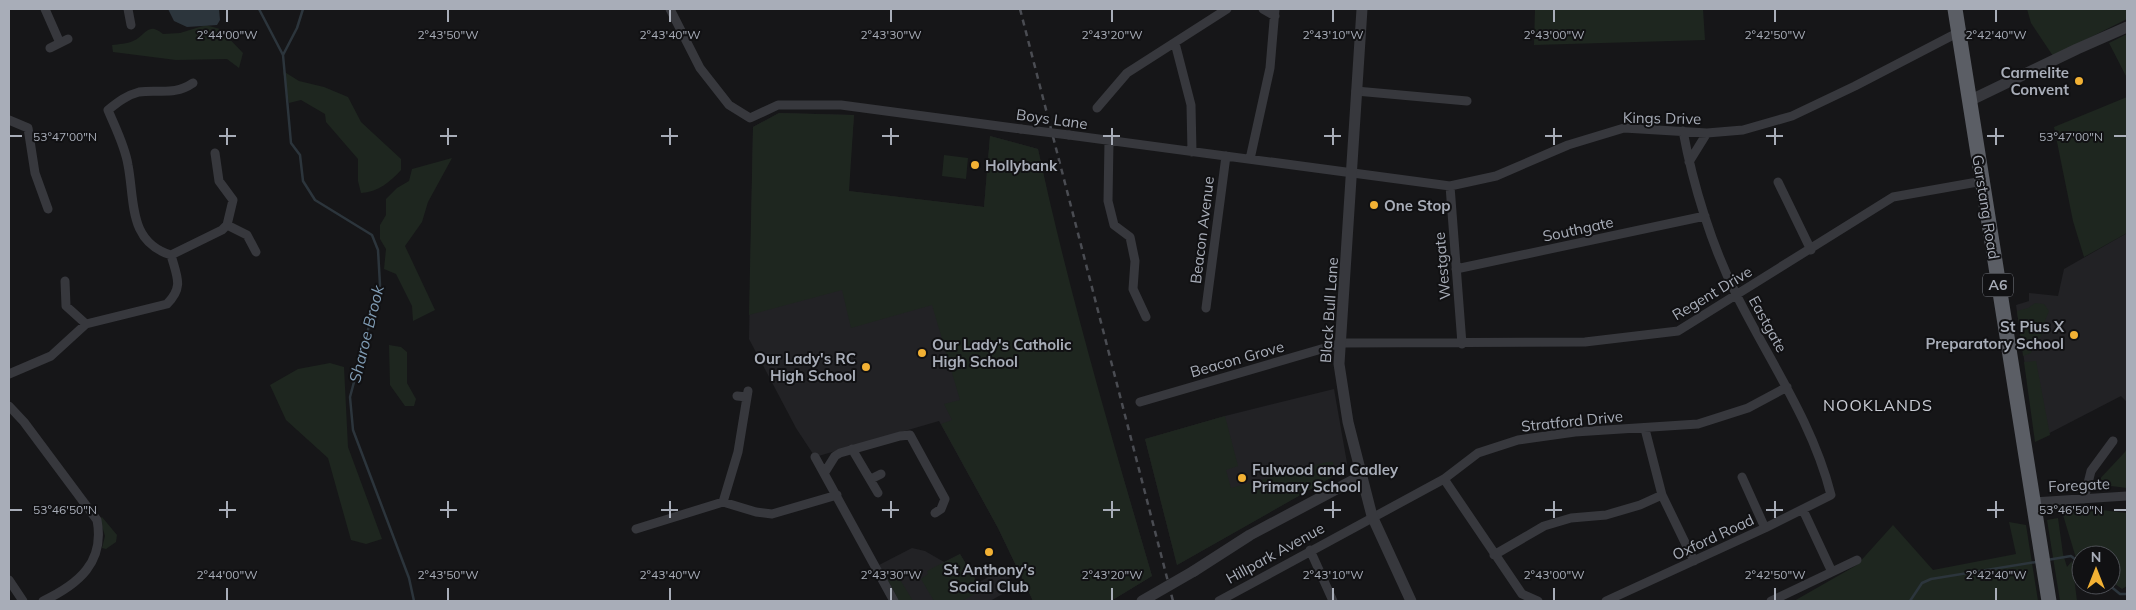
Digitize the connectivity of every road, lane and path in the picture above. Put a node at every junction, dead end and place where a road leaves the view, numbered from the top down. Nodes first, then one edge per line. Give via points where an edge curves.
1 (46, 9) edge
2 (128, 9) edge
3 (670, 9) edge
4 (1228, 9) edge
5 (1263, 9) edge
6 (1362, 9) edge
7 (1955, 9) edge
8 (1275, 12) edge
9 (131, 25) dead end
10 (2127, 28) edge
11 (1958, 32) junction
12 (1175, 43) junction
13 (50, 48) dead end
14 (193, 83) dead end
15 (1356, 91) junction
16 (1467, 101) dead end
17 (1970, 101) junction
18 (1097, 108) dead end
19 (9, 120) edge
20 (1683, 131) junction
21 (1707, 133) junction
22 (1109, 141) junction
23 (1192, 152) junction
24 (215, 153) dead end
25 (1226, 156) junction
26 (1250, 159) junction
27 (1689, 162) junction
28 (1353, 173) junction
29 (1983, 180) junction
30 (1778, 182) dead end
31 (1450, 186) junction
32 (48, 209) dead end
33 (1705, 216) junction
34 (227, 225) junction
35 (1811, 250) junction
36 (256, 252) dead end
37 (171, 255) junction
38 (1456, 269) junction
39 (65, 282) dead end
40 (1736, 295) junction
41 (1206, 308) dead end
42 (1146, 317) dead end
43 (86, 324) junction
44 (1342, 343) junction
45 (1462, 344) junction
46 (9, 374) edge
47 (1787, 387) junction
48 (737, 396) dead end
49 (1140, 402) dead end
50 (9, 406) edge
51 (1646, 429) junction
52 (2113, 442) dead end
53 (852, 449) junction
54 (815, 457) dead end
55 (825, 472) junction
56 (881, 474) dead end
57 (1361, 476) junction
58 (1742, 477) dead end
59 (871, 479) junction
60 (1444, 479) junction
61 (878, 492) dead end
62 (837, 495) junction
63 (1662, 495) junction
64 (1831, 495) joint
65 (2127, 496) edge
66 (2084, 499) junction
67 (723, 502) junction
68 (2033, 502) junction
69 (1803, 510) junction
70 (935, 513) dead end
71 (1372, 516) junction
72 (635, 528) dead end
73 (1765, 528) junction
74 (1310, 550) junction
75 (1494, 555) junction
76 (1857, 560) dead end
77 (1694, 561) junction
78 (1832, 572) junction
79 (9, 580) edge
80 (1625, 598) edge
81 (23, 601) edge
82 (43, 601) edge
83 (894, 601) edge
84 (1142, 601) edge
85 (1219, 601) edge
86 (1333, 601) edge
87 (1411, 601) edge
88 (1538, 601) edge
89 (1606, 601) edge
90 (1771, 601) edge
91 (2049, 601) edge

1 - 13 street via 64,41
2 - 9 street
3 - 22 street, Boys Lane, bridge via 700,68 729,105 750,118 778,106 841,105
4 - 12 street
5 - 8 street
6 - 15 street, Black Bull Lane
7 - 11 highway, Garstang Road / A6
8 - 26 street via 1270,68
10 - 17 street
11 - 17 highway, Garstang Road / A6
11 - 21 street, Kings Drive via 1792,116 1743,130
12 - 18 street via 1127,73
12 - 23 street via 1190,105
14 - 37 street via 184,89 140,92 122,99 108,110 128,162 137,226 157,251
15 - 16 street
15 - 28 street, Black Bull Lane
17 - 29 highway, Garstang Road / A6
19 - 32 street via 28,128 35,173
20 - 21 street, Kings Drive
20 - 27 street, Eastgate
20 - 31 street, Kings Drive via 1624,128 1568,144 1496,176
21 - 27 street
22 - 23 street, Boys Lane
22 - 42 street via 1108,201 1114,225 1130,237 1135,261 1133,289
23 - 25 street, Boys Lane
24 - 34 street via 219,182 233,200
25 - 26 street, Boys Lane
25 - 41 street, Beacon Avenue
26 - 28 street, Boys Lane
27 - 33 street, Eastgate
28 - 31 street, Kings Drive
28 - 44 street, Black Bull Lane
29 - 35 street, Regent Drive via 1893,197
29 - 68 highway, Garstang Road / A6
30 - 35 street
31 - 38 street, Westgate
33 - 38 street, Southgate
33 - 40 street, Eastgate
34 - 36 street via 247,235
34 - 37 street
35 - 40 street, Regent Drive
37 - 43 street via 178,282 176,295 167,304
38 - 45 street, Westgate
39 - 43 street via 66,306
40 - 45 street, Regent Drive via 1678,331 1585,342
40 - 47 street, Eastgate
43 - 46 street via 50,356
44 - 45 street, Regent Drive
44 - 49 street, Beacon Grove
44 - 57 street, Black Bull Lane via 1339,364 1342,394
47 - 51 street, Stratford Drive via 1748,408 1698,424
47 - 64 street, Eastgate via 1823,465
48 - 67 street via 748,394 738,452
50 - 82 street via 97,520 100,537 94,561 59,594
51 - 60 street, Stratford Drive via 1575,432 1518,440 1478,453
51 - 63 street
52 - 66 street via 2091,471
53 - 55 street via 835,456
53 - 59 street
53 - 70 street via 910,435 945,499 941,509
54 - 55 street
55 - 62 street
56 - 59 street
57 - 71 street, Black Bull Lane
57 - 84 street, bridge via 1250,535
58 - 73 street
59 - 61 street
60 - 71 street, Stratford Drive
60 - 75 street
62 - 67 street via 772,514
62 - 83 street
63 - 75 street via 1606,515 1571,518 1544,526
63 - 77 street
64 - 69 street, Oxford Road
65 - 66 street, Foregate
66 - 68 street, Foregate
67 - 72 street
68 - 91 highway, Garstang Road / A6
69 - 73 street, Oxford Road
69 - 78 street
71 - 74 street, Hillpark Avenue
71 - 87 street, Black Bull Lane
73 - 77 street, Oxford Road
74 - 85 street, Hillpark Avenue
74 - 86 street
75 - 88 street via 1522,594
76 - 78 street
77 - 80 street, Oxford Road
78 - 90 street
79 - 81 street
80 - 89 street, Oxford Road

